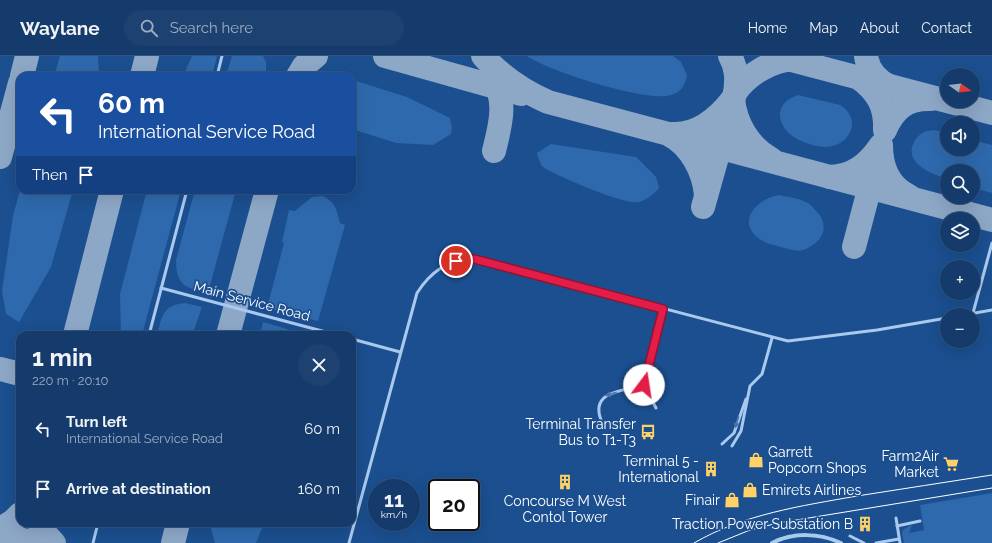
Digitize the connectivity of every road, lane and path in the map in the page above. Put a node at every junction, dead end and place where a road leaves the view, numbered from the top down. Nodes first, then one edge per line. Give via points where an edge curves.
1 (222, 56) edge
2 (218, 72) edge
3 (186, 194) edge
4 (992, 243) edge
5 (161, 288) junction
6 (974, 308) edge
7 (663, 309) junction
8 (992, 310) edge
9 (980, 312) edge
10 (940, 319) edge
11 (150, 331) edge
12 (322, 331) edge
13 (772, 338) junction
14 (356, 340) edge
15 (400, 352) junction
16 (644, 385) junction
17 (748, 396) junction
18 (656, 408) dead end
19 (601, 420) dead end
20 (722, 444) dead end
21 (732, 446) dead end
22 (356, 517) edge
23 (896, 518) dead end
24 (920, 521) dead end
25 (897, 526) junction
26 (97, 527) edge
27 (353, 527) edge
28 (850, 536) dead end
29 (899, 541) edge
30 (93, 543) edge
31 (349, 543) edge
32 (772, 543) edge
33 (841, 543) edge
34 (864, 543) edge
35 (876, 543) edge

1 - 2 lane
3 - 5 lane
4 - 6 lane
5 - 11 lane
5 - 12 lane, Main Service Road
7 - 13 lane
7 - 15 lane via 474,259 456,261 430,275 416,293
7 - 16 lane
8 - 9 lane
10 - 13 lane via 794,342
13 - 17 lane via 762,374 750,386
14 - 15 lane
15 - 22 lane
16 - 18 lane
16 -> 19 lane via 605,396 599,402 597,410
17 -> 20 lane via 734,433
17 - 21 lane via 741,431
23 - 25 lane
24 - 25 lane
25 - 29 lane
26 - 30 lane
27 - 31 lane
28 - 34 lane
29 - 35 lane
32 - 33 street, bridge via 782,538 808,535

